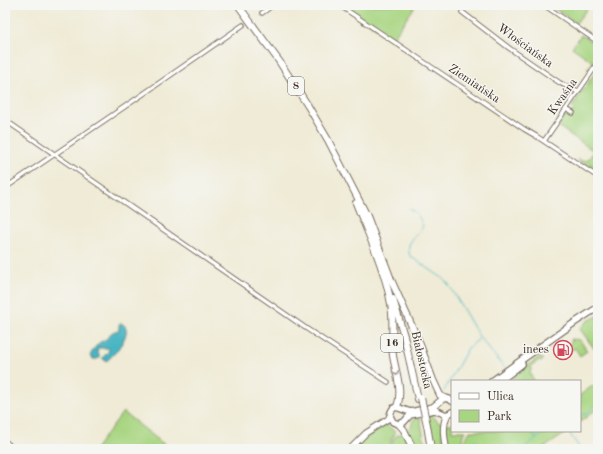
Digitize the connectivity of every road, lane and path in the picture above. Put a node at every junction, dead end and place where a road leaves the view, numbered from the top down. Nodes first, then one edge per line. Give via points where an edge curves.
1 (238, 5) edge
2 (274, 5) edge
3 (339, 5) edge
4 (544, 5) edge
5 (462, 12) dead end
6 (262, 13) dead end
7 (243, 25) dead end
8 (598, 42) edge
9 (598, 63) edge
10 (578, 92) junction
11 (566, 109) junction
12 (572, 112) dead end
13 (5, 120) edge
14 (544, 141) junction
15 (54, 155) junction
16 (345, 174) junction
17 (598, 177) edge
18 (5, 188) edge
19 (386, 278) junction
20 (392, 282) junction
21 (598, 308) edge
22 (539, 350) junction
23 (494, 380) edge
24 (501, 380) edge
25 (388, 382) dead end
26 (444, 398) junction
27 (420, 399) junction
28 (451, 400) edge
29 (397, 407) junction
30 (411, 413) junction
31 (450, 413) edge
32 (390, 416) junction
33 (396, 423) junction
34 (425, 425) junction
35 (5, 441) edge
36 (14, 449) edge
37 (350, 449) edge
38 (355, 449) edge
39 (413, 449) edge
40 (428, 449) edge
41 (431, 449) edge
42 (446, 449) edge

1 - 16 highway, 8 via 279,60 328,140
2 - 6 street
3 - 14 street, Ziemiańska
4 - 8 street
5 - 10 street, Włościańska via 515,52 560,83
7 - 15 street
9 - 10 street, Kwaśna
10 - 11 street, Kwaśna
11 - 12 street
11 - 14 street, Kwaśna
13 - 15 street
14 - 17 street, Ziemiańska
15 - 18 street
15 - 25 street
16 - 19 highway, 8
16 - 20 highway, 8 via 367,216
19 - 27 highway, Białostocka / 8
19 -> 29 highway, 16 via 391,306 393,355 400,393
20 - 26 highway, 16 via 435,386
20 - 27 highway, Białostocka / 8
21 - 22 main road
22 - 23 main road
22 - 24 main road
26 - 28 main road
26 - 30 main road via 433,407
27 - 34 highway, Białostocka / 8, bridge
29 - 30 main road
29 - 32 main road via 391,410
30 - 31 main road via 434,410 443,414
30 - 33 main road via 404,422
31 - 42 highway via 444,422
32 - 33 main road
32 - 37 main road via 362,436
33 - 38 main road via 388,423 374,431
33 - 39 highway via 404,430
34 - 40 highway, Białostocka / 8
34 - 41 highway, Białostocka / 8
35 - 36 street

